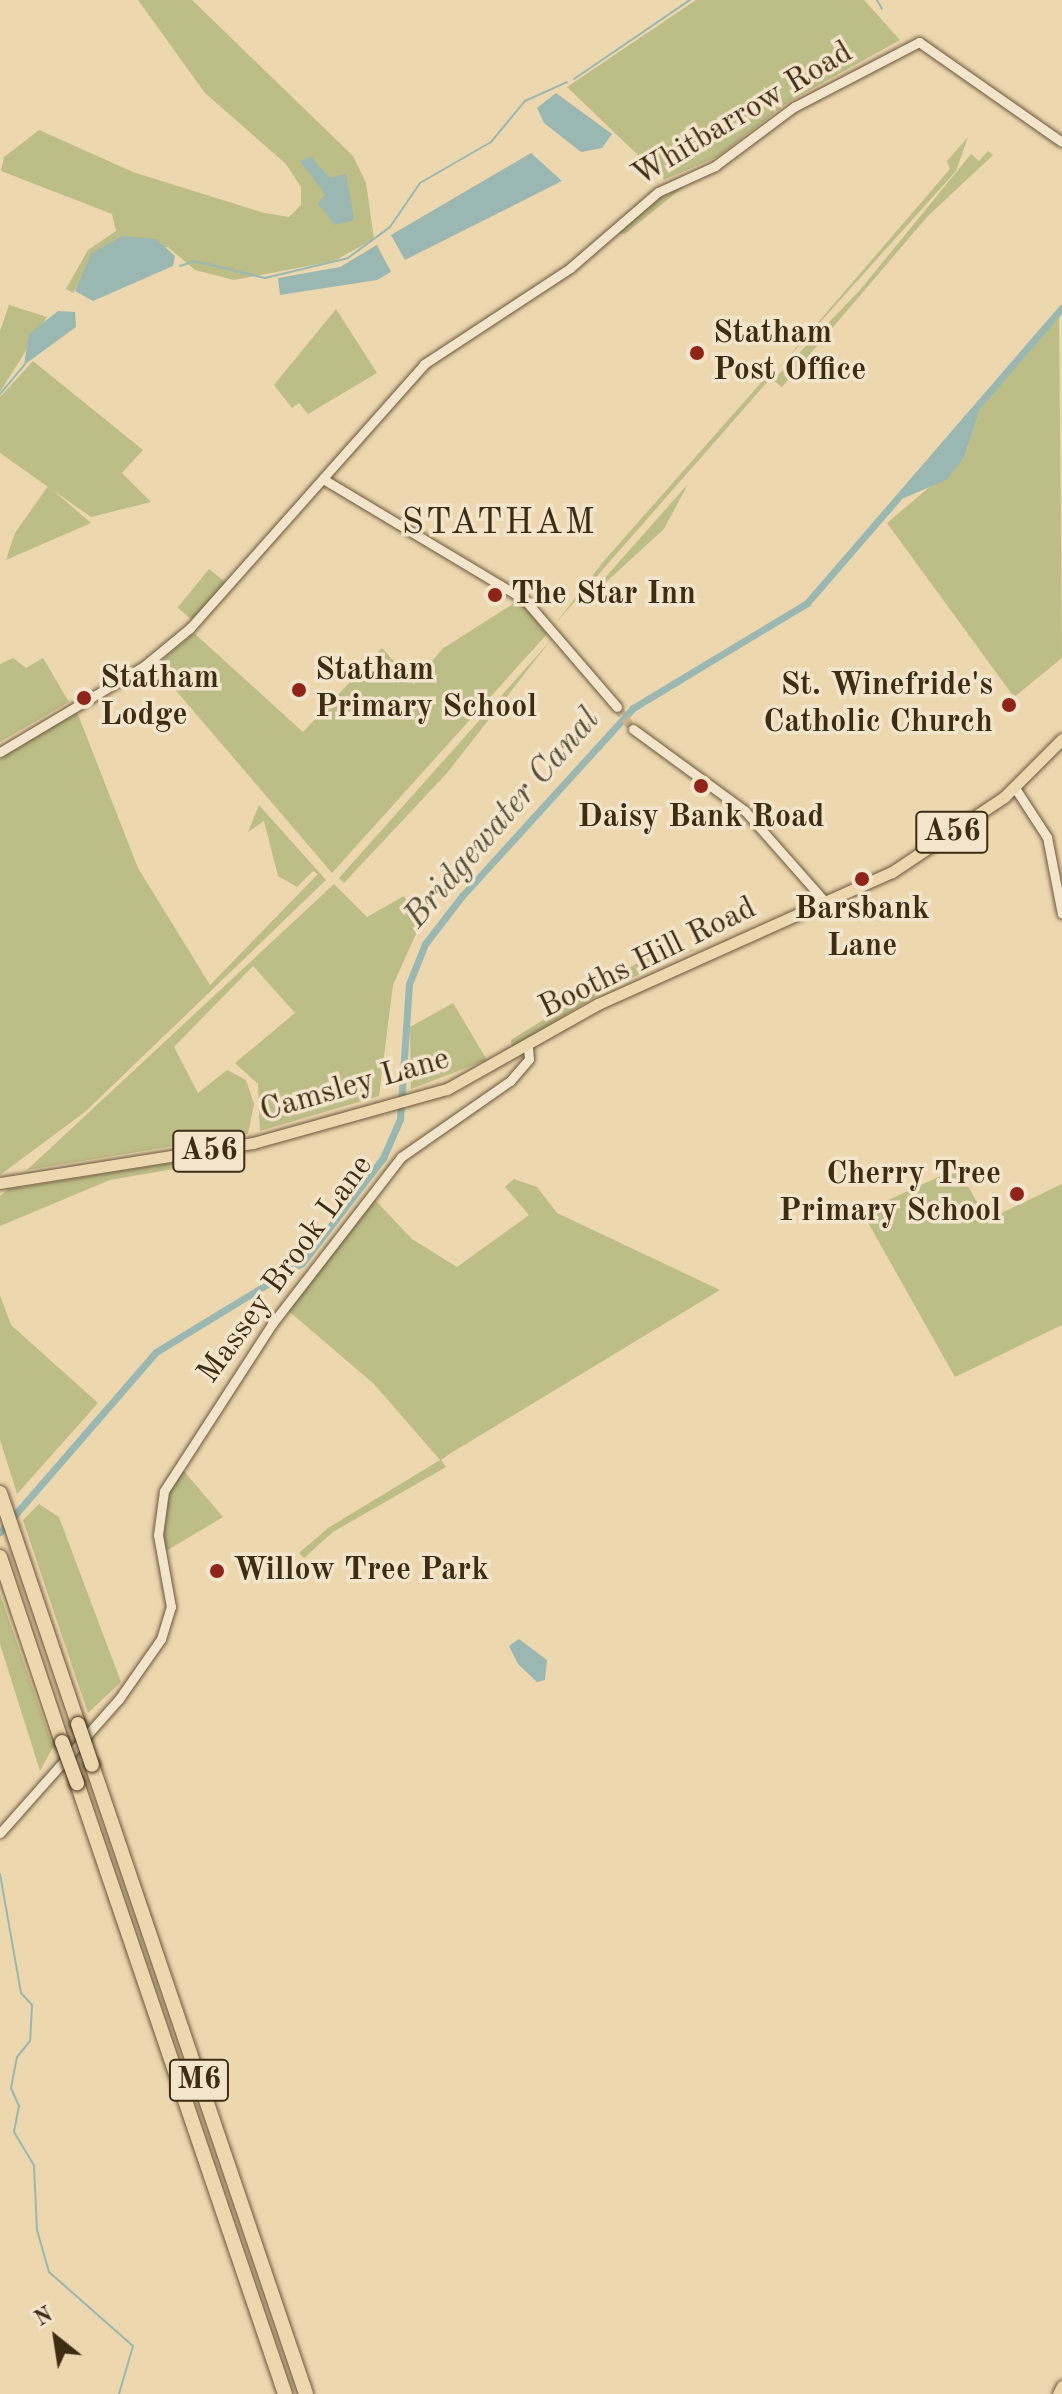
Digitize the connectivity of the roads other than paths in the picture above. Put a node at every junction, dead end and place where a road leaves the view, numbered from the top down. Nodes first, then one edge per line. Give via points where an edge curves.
1 (1062, 142) edge
2 (323, 479) junction
3 (617, 707) tunnel mouth
4 (633, 729) tunnel mouth
5 (1062, 739) edge
6 (0, 752) edge
7 (1015, 788) junction
8 (820, 906) junction
9 (1062, 914) edge
10 (528, 1048) junction
11 (0, 1183) edge
12 (1, 1497) edge
13 (0, 1558) edge
14 (0, 1833) edge
15 (1062, 2386) edge
16 (285, 2394) edge
17 (306, 2394) edge
18 (1058, 2394) edge

1 - 2 street, Whitbarrow Road via 944,53 910,44 794,107 715,166 658,192 570,268 424,364
2 - 3 street via 519,596
2 - 6 street, Whitbarrow Road via 218,602 167,649
4 - 8 street via 745,811
5 - 7 main road, Booths Hill Road / A56
7 - 8 main road, Booths Hill Road / A56 via 892,872
7 - 9 street via 1047,837
8 - 10 main road, Booths Hill Road / A56 via 585,1010
10 - 11 main road, Camsley Lane / A56 via 406,1101 253,1143
10 - 14 street, Massey Brook Lane via 529,1059 510,1081 401,1157 284,1307 172,1477 158,1521 172,1578 170,1621 119,1699
12 - 17 highway, M6, bridge
13 - 16 highway, M6, bridge
15 - 18 main road

